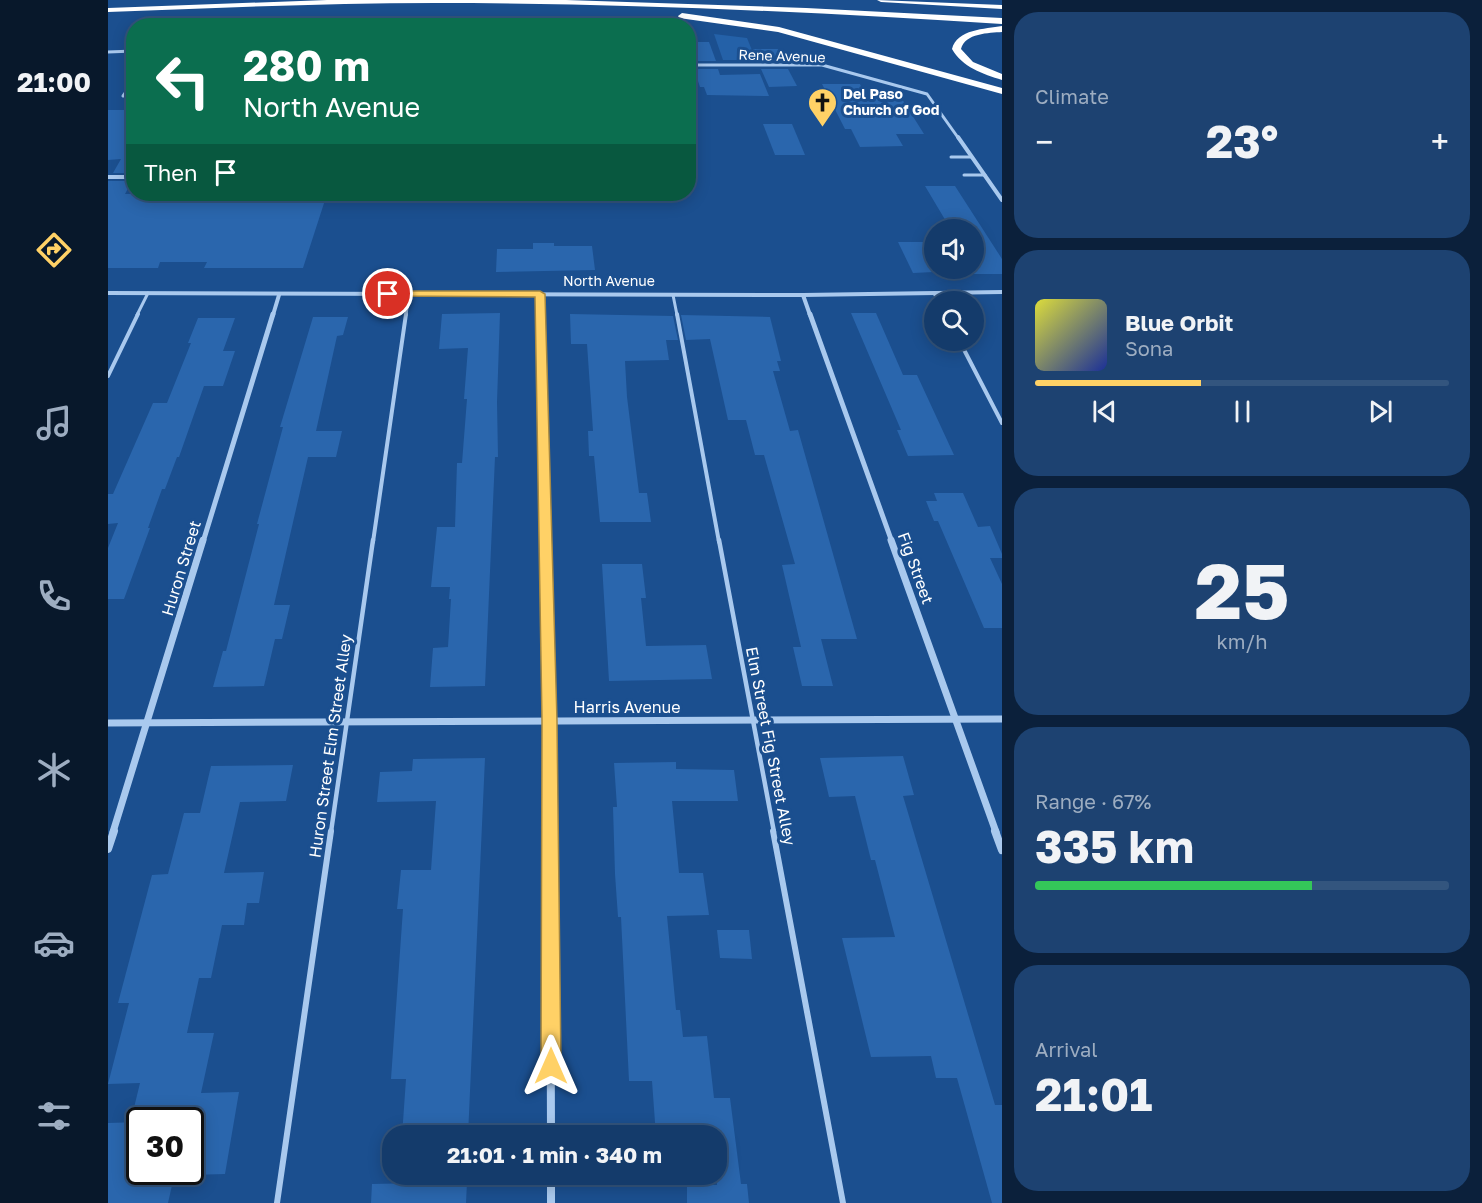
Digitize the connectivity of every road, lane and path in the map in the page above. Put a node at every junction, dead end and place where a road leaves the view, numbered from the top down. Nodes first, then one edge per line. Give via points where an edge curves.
1 (881, 0) edge
2 (336, 2) junction
3 (1002, 7) edge
4 (108, 10) edge
5 (662, 15) dead end
6 (674, 16) dead end
7 (689, 18) edge
8 (696, 19) edge
9 (1002, 21) edge
10 (1002, 29) edge
11 (126, 51) edge
12 (108, 52) edge
13 (696, 65) edge
14 (1002, 77) edge
15 (1002, 91) edge
16 (951, 157) dead end
17 (972, 157) junction
18 (964, 175) dead end
19 (985, 175) junction
20 (108, 177) edge
21 (126, 177) edge
22 (1002, 200) edge
23 (984, 292) edge
24 (1002, 292) edge
25 (108, 293) edge
26 (148, 293) junction
27 (409, 293) junction
28 (924, 293) edge
29 (540, 294) junction
30 (279, 295) junction
31 (673, 295) junction
32 (803, 295) junction
33 (965, 351) edge
34 (108, 376) edge
35 (1002, 423) edge
36 (956, 719) junction
37 (1002, 719) edge
38 (753, 720) junction
39 (550, 721) junction
40 (348, 722) junction
41 (108, 723) edge
42 (147, 723) junction
43 (108, 849) edge
44 (1002, 850) edge
45 (551, 1125) edge
46 (551, 1185) edge
47 (277, 1203) edge
48 (551, 1203) edge
49 (843, 1203) edge

1 - 3 highway
2 - 4 highway
2 - 5 highway
2 - 9 highway via 620,3
6 - 7 highway
8 - 15 highway via 778,30
10 - 14 highway via 973,34 956,48 966,63
11 - 12 street
13 - 17 street, Rene Avenue via 822,65 927,94
16 - 17 lane
17 - 19 street, Rene Avenue
18 - 19 lane
19 - 22 street, Rene Avenue
20 - 21 street
23 - 24 street, North Avenue
25 - 26 street, North Avenue
26 - 30 street, North Avenue
26 - 34 lane
27 - 29 street, North Avenue
27 - 30 street, North Avenue
27 - 40 lane, Huron Street Elm Street Alley
28 - 32 street, North Avenue
29 - 31 street, North Avenue
29 - 39 street
30 - 42 street, Huron Street
31 - 32 street, North Avenue
31 - 38 lane, Elm Street Fig Street Alley
32 - 36 street, Fig Street
33 - 35 lane
36 - 37 street, Harris Avenue
36 - 38 street, Harris Avenue
36 - 44 street, Fig Street
38 - 39 street, Harris Avenue
38 - 49 lane, Elm Street Fig Street Alley
39 - 40 street, Harris Avenue
39 - 45 street
40 - 42 street, Harris Avenue
40 - 47 lane, Huron Street Elm Street Alley
41 - 42 street, Harris Avenue
42 - 43 street, Huron Street
46 - 48 street

